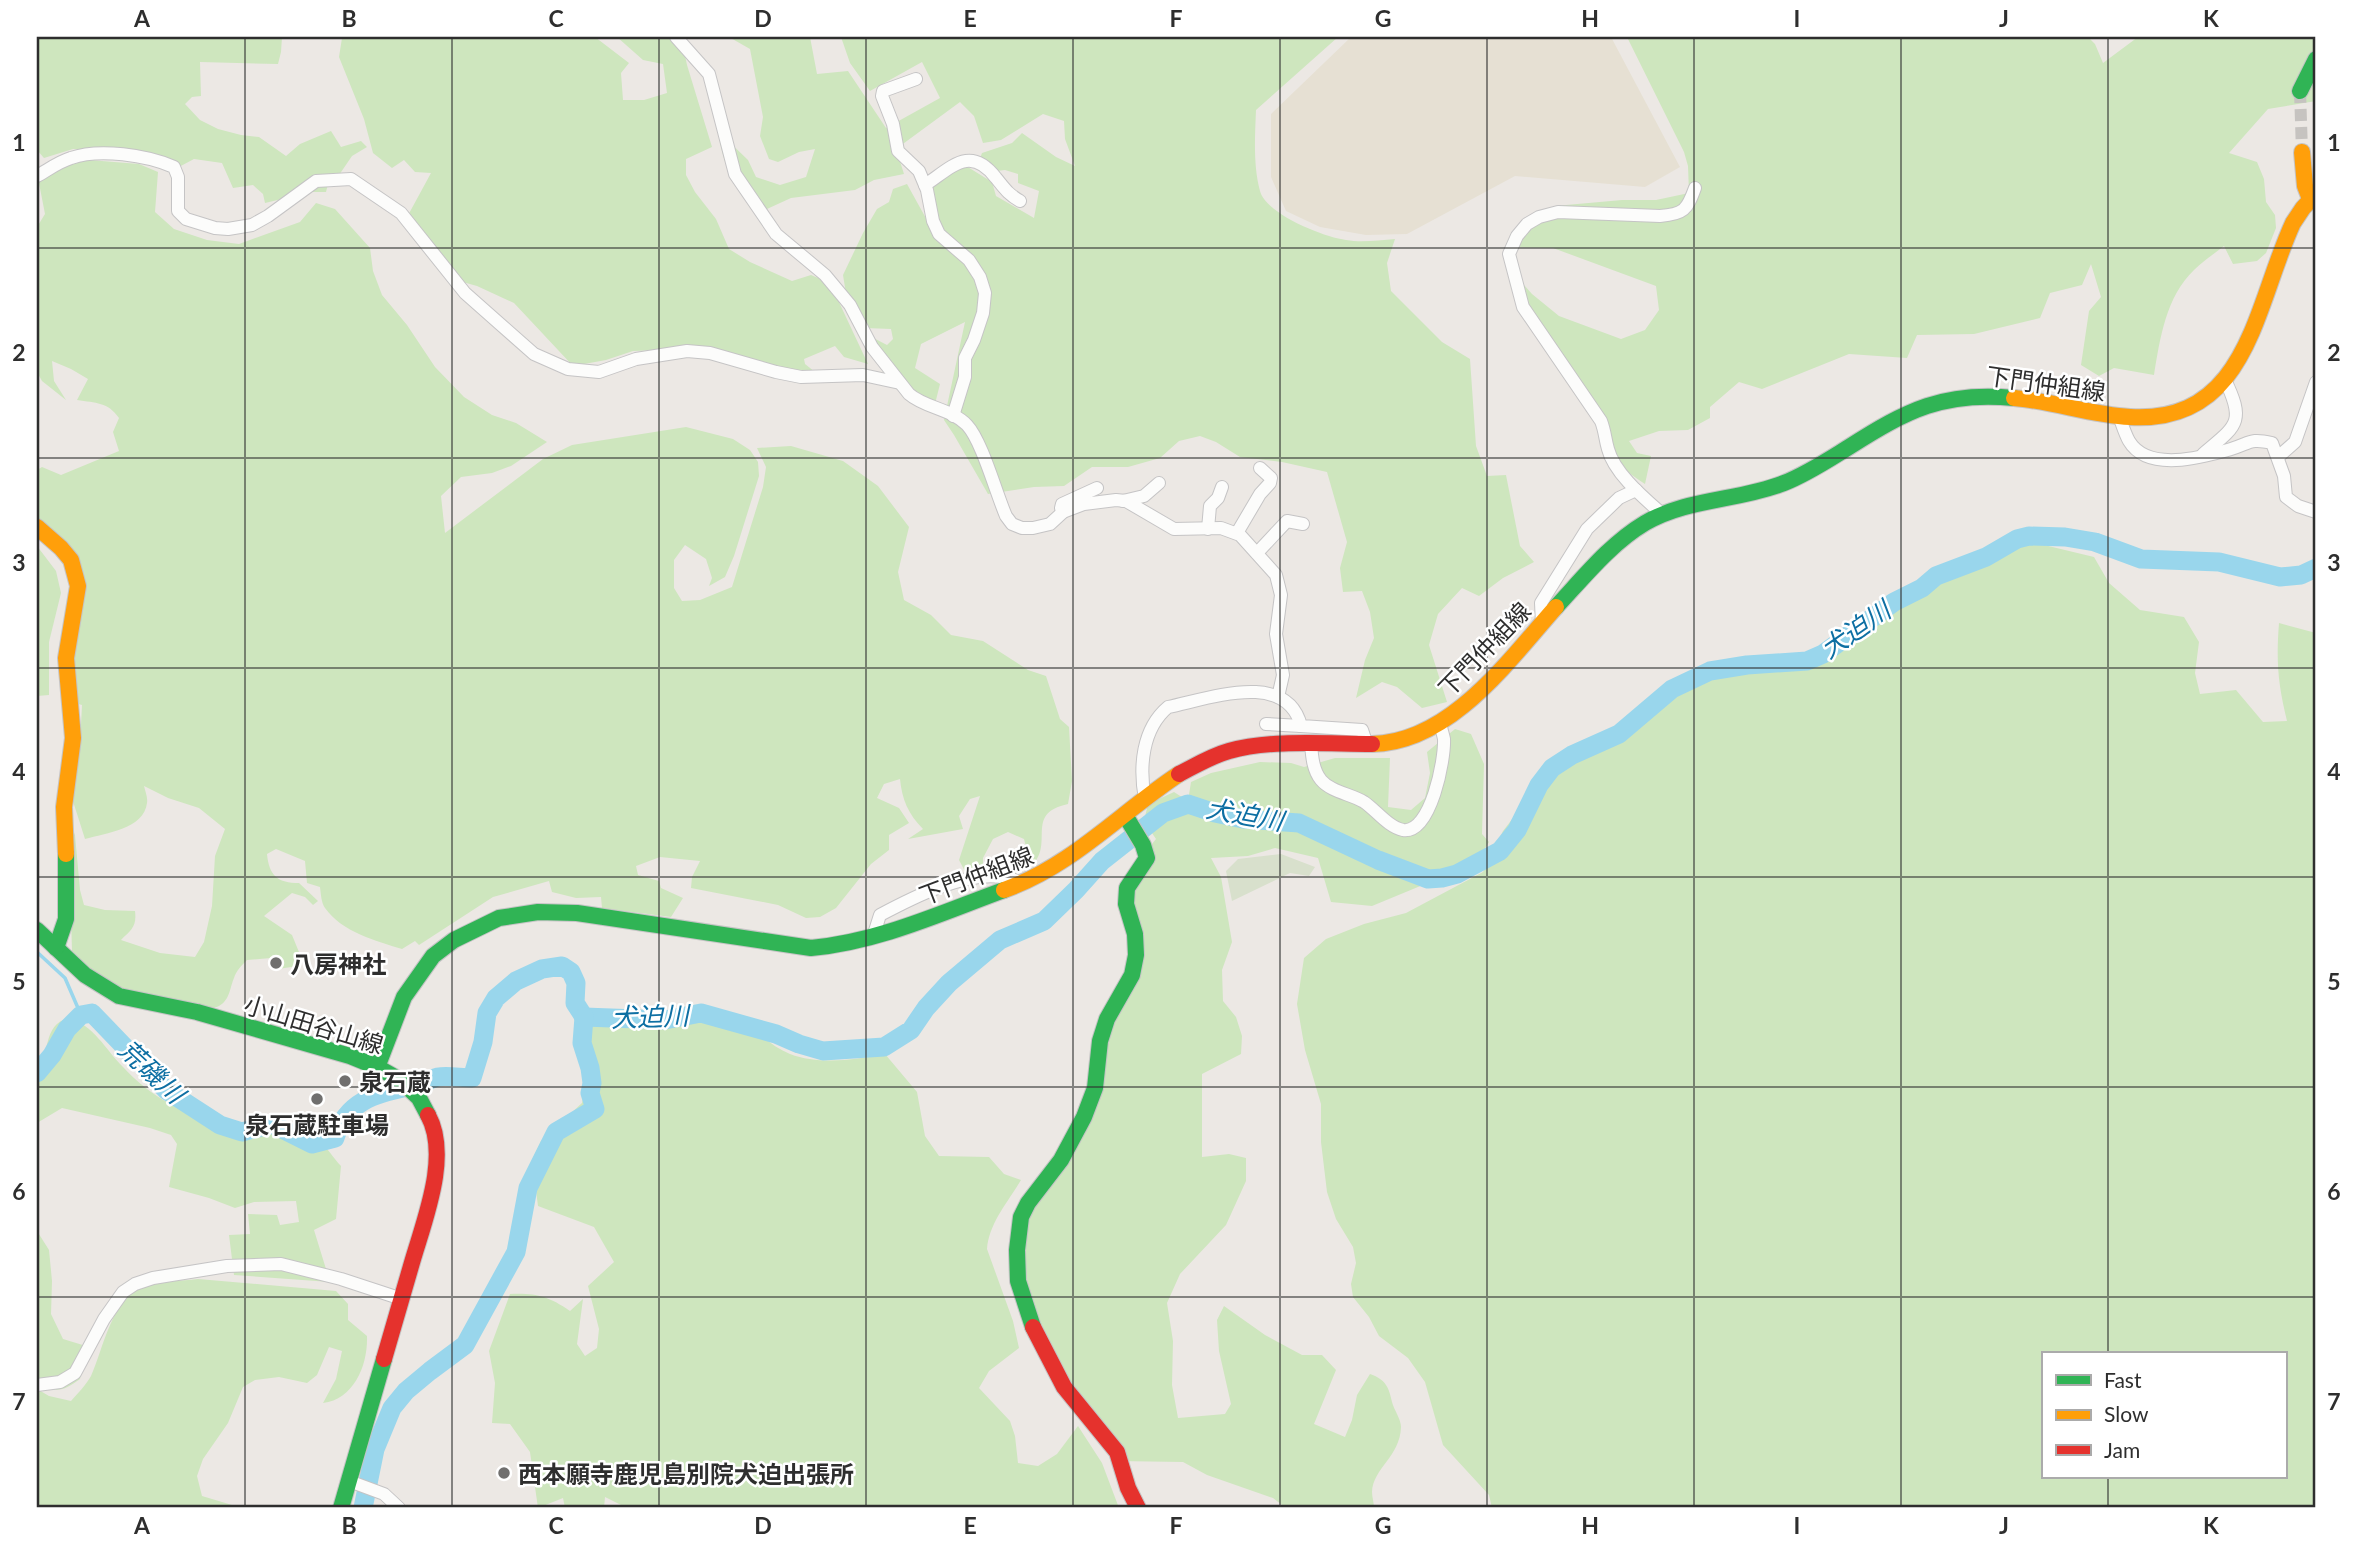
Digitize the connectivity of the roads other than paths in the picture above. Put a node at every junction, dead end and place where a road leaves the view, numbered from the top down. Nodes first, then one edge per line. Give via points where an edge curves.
1 (676, 37) edge
2 (2316, 59) edge
3 (916, 79) dead end
4 (2300, 91) tunnel mouth
5 (2302, 152) tunnel mouth
6 (37, 176) edge
7 (925, 185) junction
8 (1695, 188) dead end
9 (2313, 197) edge
10 (1020, 201) dead end
11 (2225, 380) junction
12 (2316, 382) edge
13 (901, 383) junction
14 (953, 416) junction
15 (2119, 416) junction
16 (2200, 456) junction
17 (2278, 457) junction
18 (1260, 468) dead end
19 (1159, 483) dead end
20 (1097, 488) dead end
21 (1222, 488) dead end
22 (1636, 490) junction
23 (1123, 500) junction
24 (1063, 512) junction
25 (2316, 512) edge
26 (1662, 514) junction
27 (1303, 524) dead end
28 (37, 527) edge
29 (1208, 529) junction
30 (1237, 533) junction
31 (1257, 553) junction
32 (1542, 623) junction
33 (1278, 697) junction
34 (1440, 723) junction
35 (1266, 724) dead end
36 (1301, 726) junction
37 (1311, 744) junction
38 (1367, 745) junction
39 (1145, 799) junction
40 (1125, 815) junction
41 (1025, 883) junction
42 (37, 930) edge
43 (873, 937) junction
44 (56, 948) junction
45 (377, 1065) junction
46 (402, 1299) junction
47 (37, 1385) edge
48 (349, 1481) junction
49 (341, 1508) edge
50 (399, 1508) edge
51 (1139, 1508) edge

1 - 13 street via 709,74 735,174 776,234 825,275 850,305 872,347
2 - 4 street
3 - 7 street via 883,91 882,96 898,151 919,171
5 - 9 street, 下門仲組線 via 2305,186
6 - 13 street via 73,157 107,152 162,162 174,167 178,177 178,211 186,219 228,229 268,216 316,181 351,179 401,214 465,293 534,354 568,369 599,372 636,359 687,351 801,377 863,375
7 - 10 street via 962,160 971,160
7 - 14 street via 939,234 969,260 985,293 983,313 964,358 965,377
8 - 22 street via 1688,207 1677,215 1558,212 1539,217 1517,236 1509,254 1524,307 1601,421 1614,463
9 - 11 street, 下門仲組線 via 2291,226 2260,310
11 - 15 street, 下門仲組線 via 2198,404 2179,412
11 - 16 street via 2237,410 2232,430
12 - 17 street via 2295,442
13 - 14 street via 916,400
14 - 24 street via 967,424 976,440 1012,524 1033,528 1050,524
15 - 16 street via 2130,443 2144,455 2157,460
15 - 26 street, 下門仲組線 via 1998,397 1938,401 1914,408 1785,482
16 - 17 street via 2254,439 2272,443
17 - 25 street via 2286,498
18 - 30 street via 1271,478 1270,483
19 - 23 street via 1144,496
20 - 24 street via 1062,504
21 - 29 street via 1210,506
22 - 26 street
22 - 32 street via 1619,498 1587,529 1541,603
23 - 24 street via 1084,504
23 - 29 street via 1174,529
26 - 32 street, 下門仲組線 via 1621,538
27 - 31 street via 1287,521
28 - 44 street via 66,553 79,584 66,651 73,738 64,818 67,915
29 - 30 street
30 - 31 street
31 - 33 street via 1276,575 1281,594 1276,634 1283,675
32 - 34 street, 下門仲組線 via 1483,688
33 - 36 street via 1298,713
33 - 39 street via 1271,692 1248,691 1168,706 1149,729 1141,776
34 - 37 street via 1444,738 1437,787 1422,820 1415,828 1403,830 1363,802 1327,786 1315,768
34 - 38 street, 下門仲組線 via 1403,740
35 - 36 street
36 - 38 street via 1362,730
37 - 38 street, 下門仲組線
37 - 39 street, 下門仲組線 via 1247,747 1214,756 1194,764
39 - 40 street, 下門仲組線
40 - 41 street, 下門仲組線 via 1070,858
40 - 51 street via 1147,858 1126,894 1137,942 1132,975 1107,1018 1095,1088 1084,1117 1061,1160 1025,1210 1017,1250 1018,1282 1028,1318 1064,1387 1117,1452
41 - 43 street, 下門仲組線
41 - 43 street via 983,877 931,890 880,915
42 - 44 street, 小山田谷山線
43 - 45 street, 下門仲組線 via 811,948 577,914 538,912 499,918 453,940 433,956 404,997
44 - 45 street, 小山田谷山線 via 91,981 129,999 218,1018
45 - 46 street, 小山田谷山線 via 399,1078 427,1109 438,1162
46 - 47 street via 281,1264 227,1266 153,1278 123,1292 75,1373 60,1382
46 - 48 street, 小山田谷山線
48 - 49 street, 小山田谷山線
48 - 50 street via 384,1494

